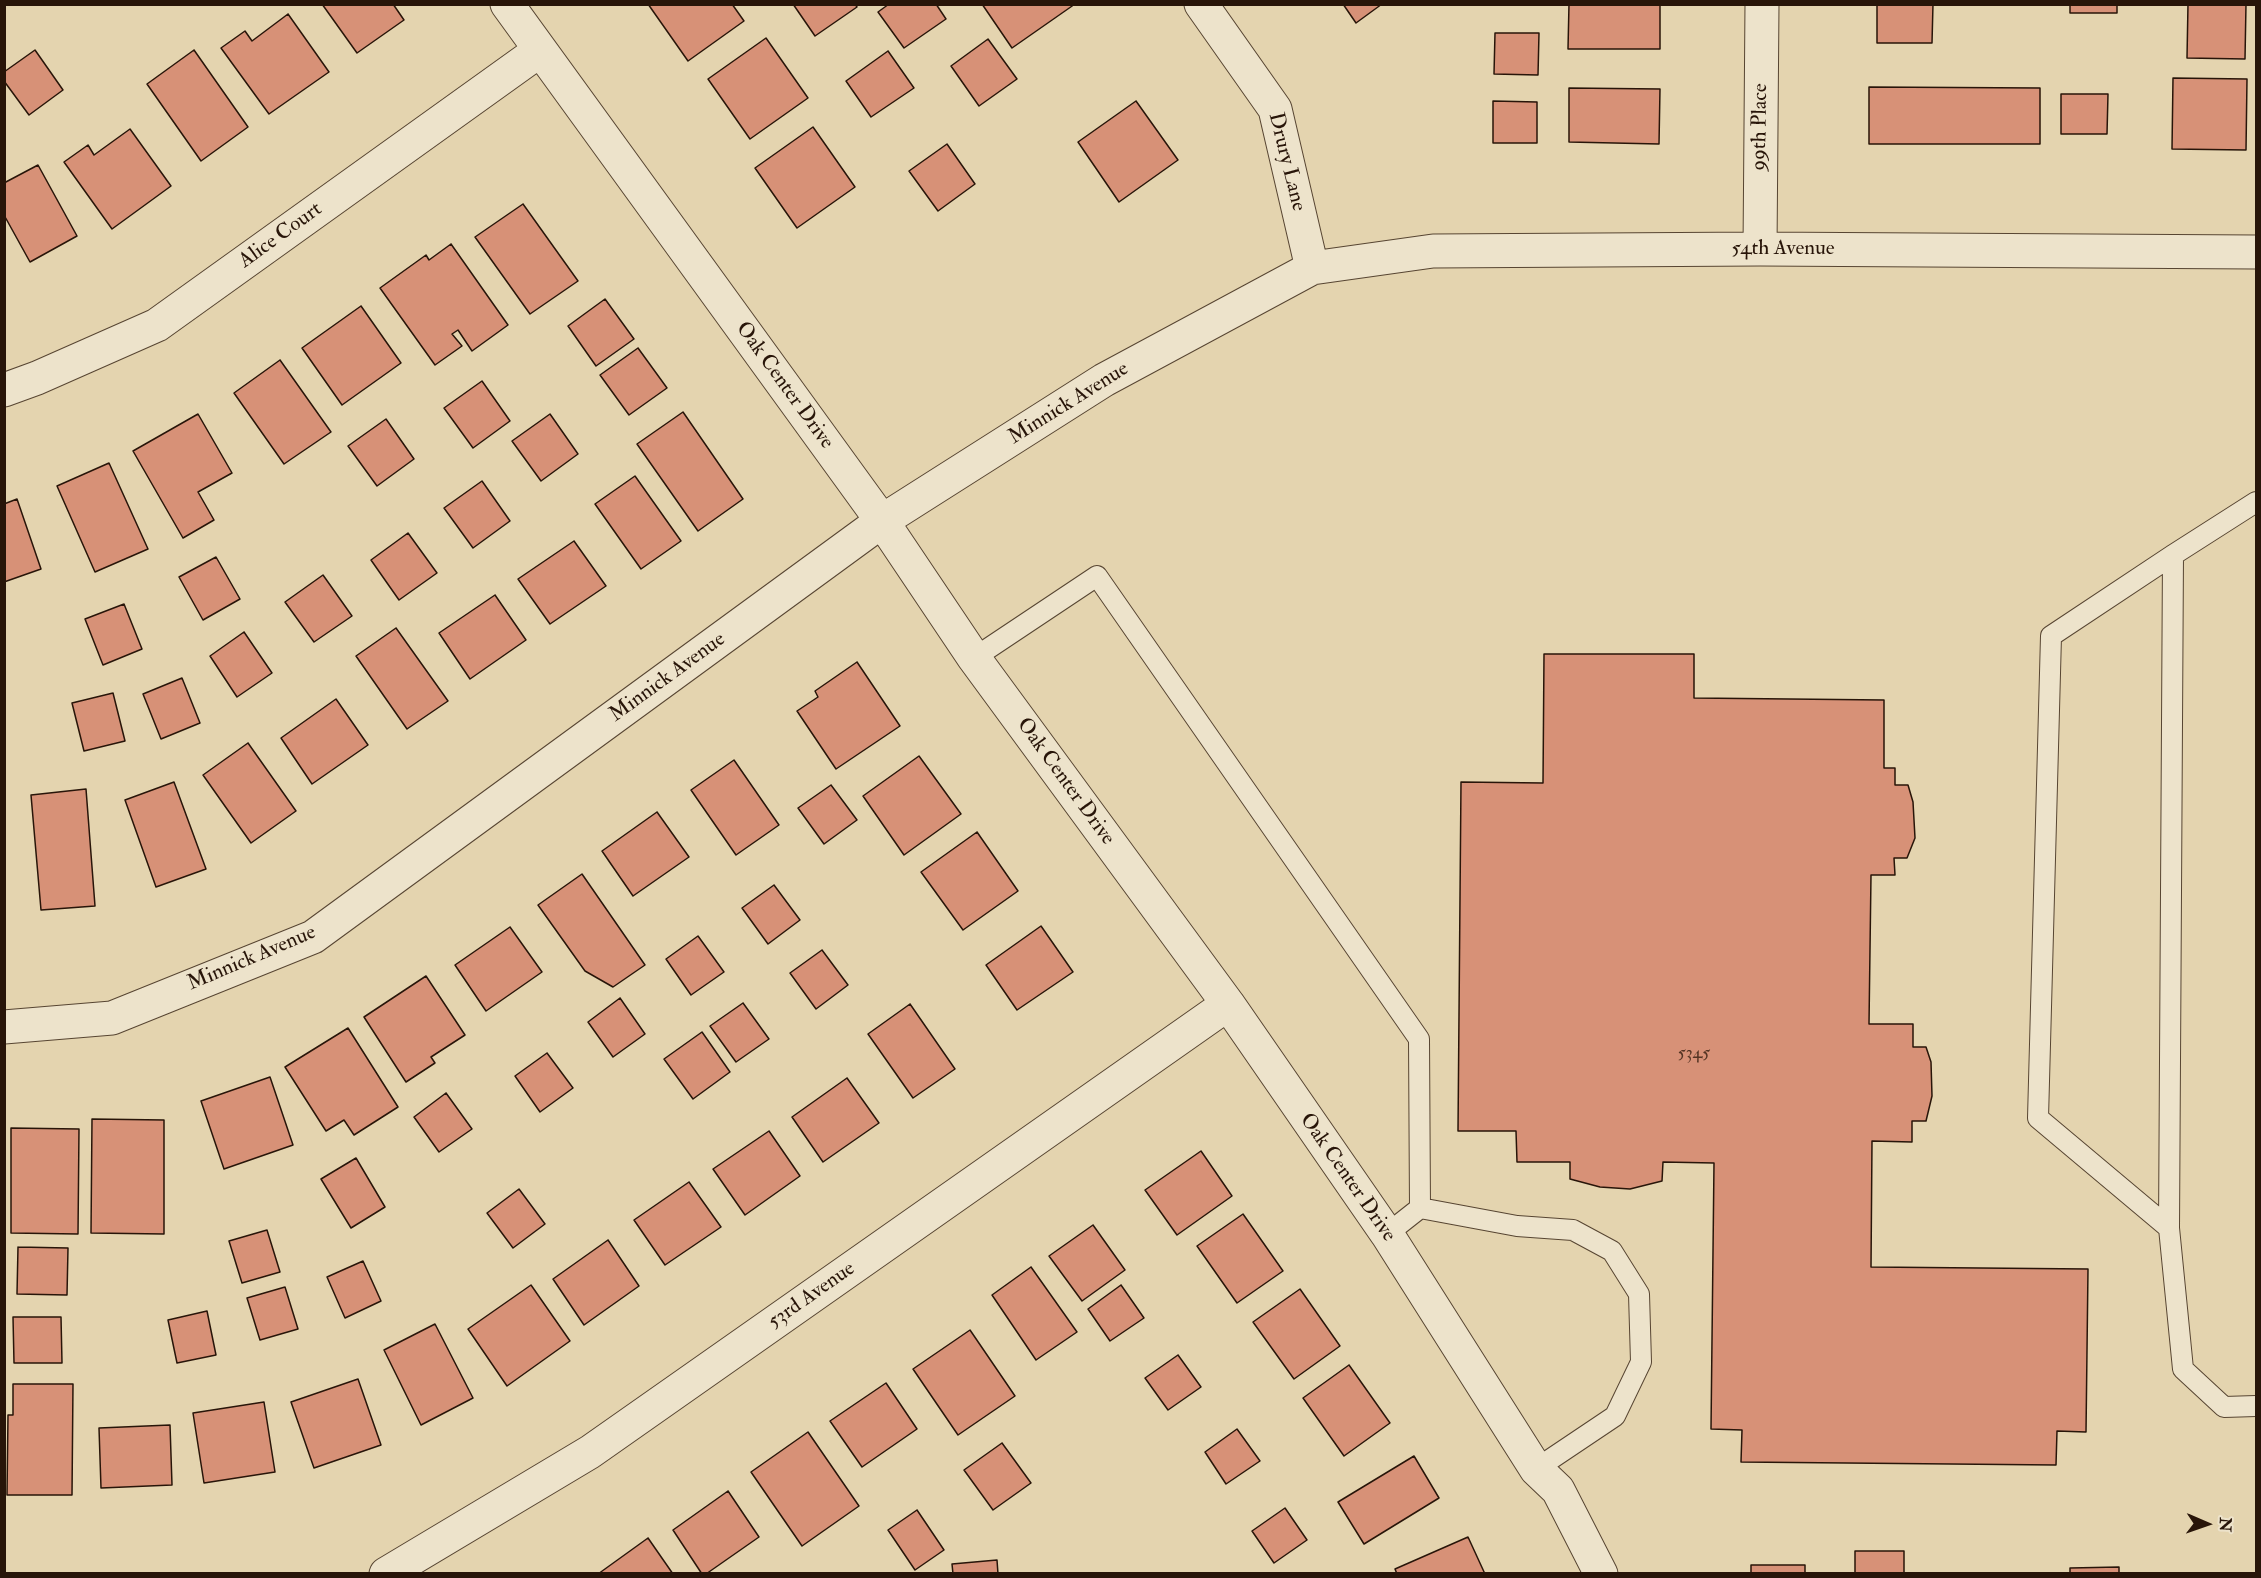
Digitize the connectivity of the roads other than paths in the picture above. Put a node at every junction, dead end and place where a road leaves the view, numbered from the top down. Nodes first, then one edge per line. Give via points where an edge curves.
1 (507, 4) edge
2 (1201, 4) edge
3 (1762, 4) edge
4 (539, 51) junction
5 (1760, 249) junction
6 (2256, 252) edge
7 (1312, 268) junction
8 (4, 390) edge
9 (2256, 502) edge
10 (882, 521) junction
11 (2173, 555) junction
12 (974, 658) junction
13 (1228, 1004) junction
14 (4, 1027) edge
15 (1420, 1208) junction
16 (2169, 1228) junction
17 (1387, 1234) junction
18 (2256, 1406) edge
19 (1536, 1469) junction
20 (387, 1574) edge
21 (1601, 1574) edge

1 - 4 street, Oak Center Drive
2 - 7 street, Drury Lane via 1275,109
3 - 5 street, 99th Place
4 - 8 street, Alice Court via 158,325
4 - 10 street, Oak Center Drive
5 - 6 street, 54th Avenue
5 - 7 street, 54th Avenue via 1433,251
7 - 10 street, Minnick Avenue via 1104,380
9 - 11 lane
10 - 12 street, Oak Center Drive
10 - 14 street, Minnick Avenue via 313,937 112,1018
11 - 16 lane
11 - 16 lane via 2051,636 2038,1118
12 - 13 street, Oak Center Drive
12 - 15 lane via 1097,576 1419,1039
13 - 17 street, Oak Center Drive
13 - 20 street, 53rd Avenue via 590,1452
15 - 17 lane
15 - 19 lane via 1517,1226 1573,1230 1612,1251 1640,1294 1641,1362 1615,1416
16 - 18 lane via 2183,1369 2224,1407
17 - 19 street, Oak Center Drive
19 - 21 street, Oak Center Drive via 1558,1490

